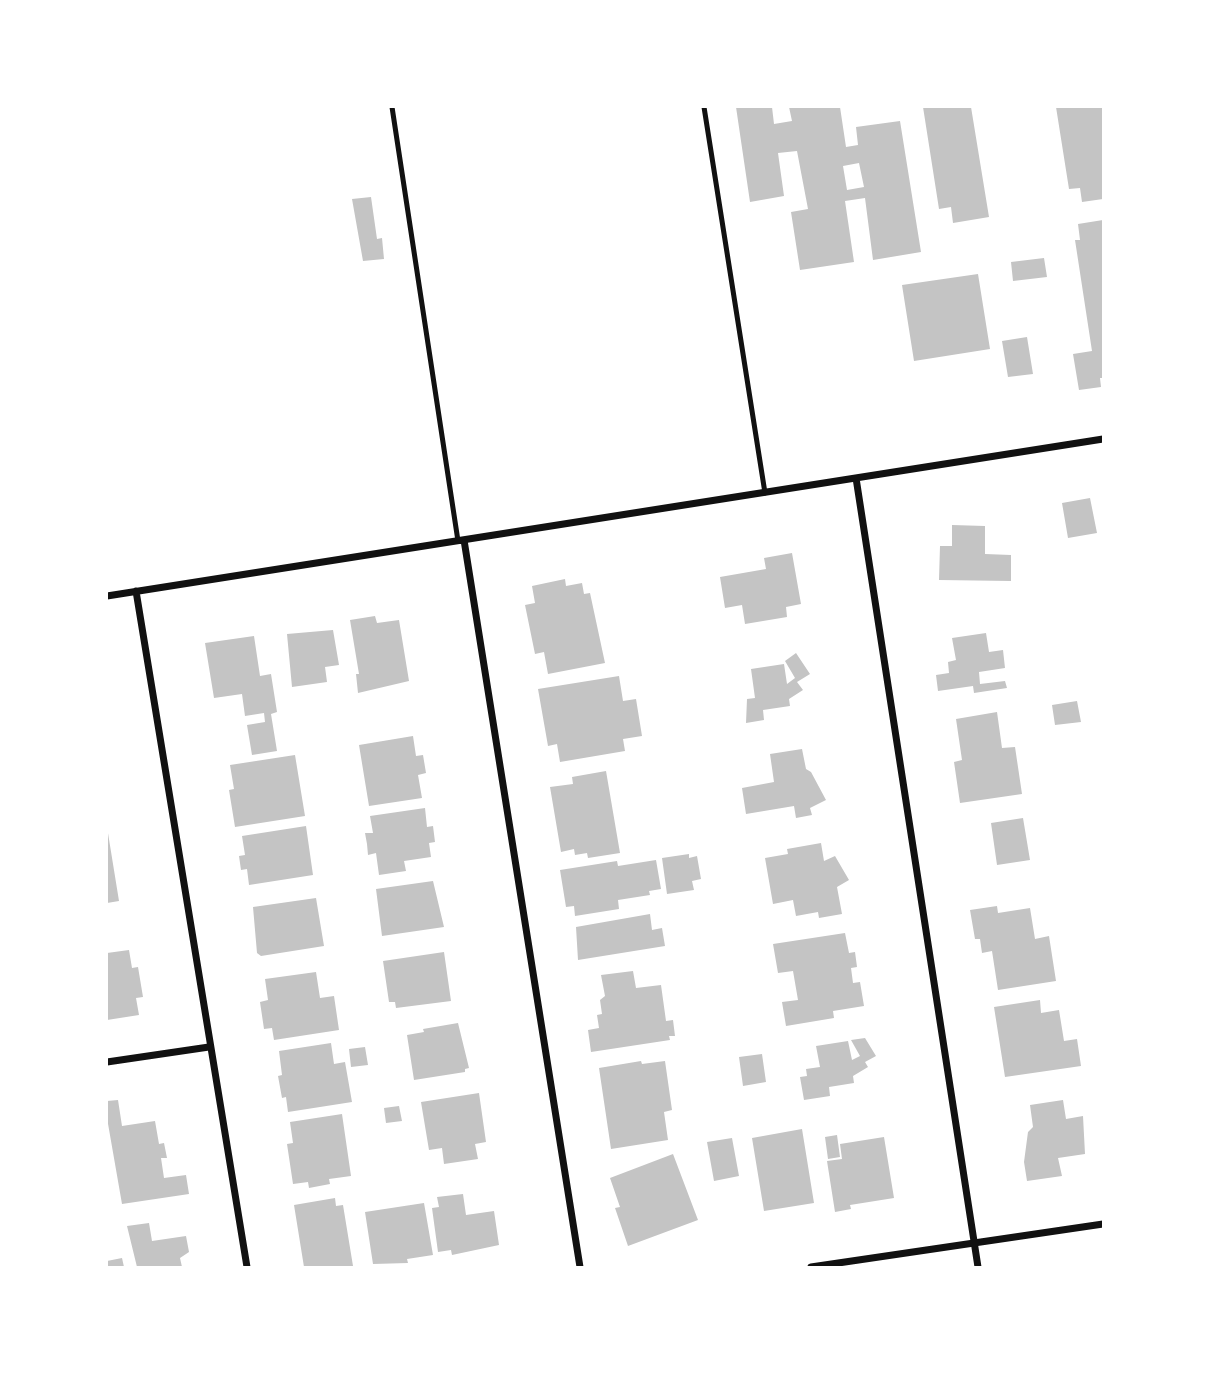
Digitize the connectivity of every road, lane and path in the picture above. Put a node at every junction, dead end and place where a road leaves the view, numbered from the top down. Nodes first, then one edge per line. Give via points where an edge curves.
1 (392, 107) edge
2 (704, 107) edge
3 (1103, 439) edge
4 (856, 478) junction
5 (765, 493) junction
6 (461, 541) junction
7 (136, 591) junction
8 (107, 596) edge
9 (209, 1047) junction
10 (107, 1062) edge
11 (1103, 1224) edge
12 (974, 1243) junction
13 (247, 1267) edge
14 (580, 1267) edge
15 (811, 1267) edge
16 (978, 1267) edge

1 - 6 lane
2 - 5 lane
3 - 4 street
4 - 5 street
4 - 12 street
5 - 6 street
6 - 7 street
6 - 14 street
7 - 8 street
7 - 9 street
9 - 10 street
9 - 13 street
11 - 12 street
12 - 15 street
12 - 16 street

